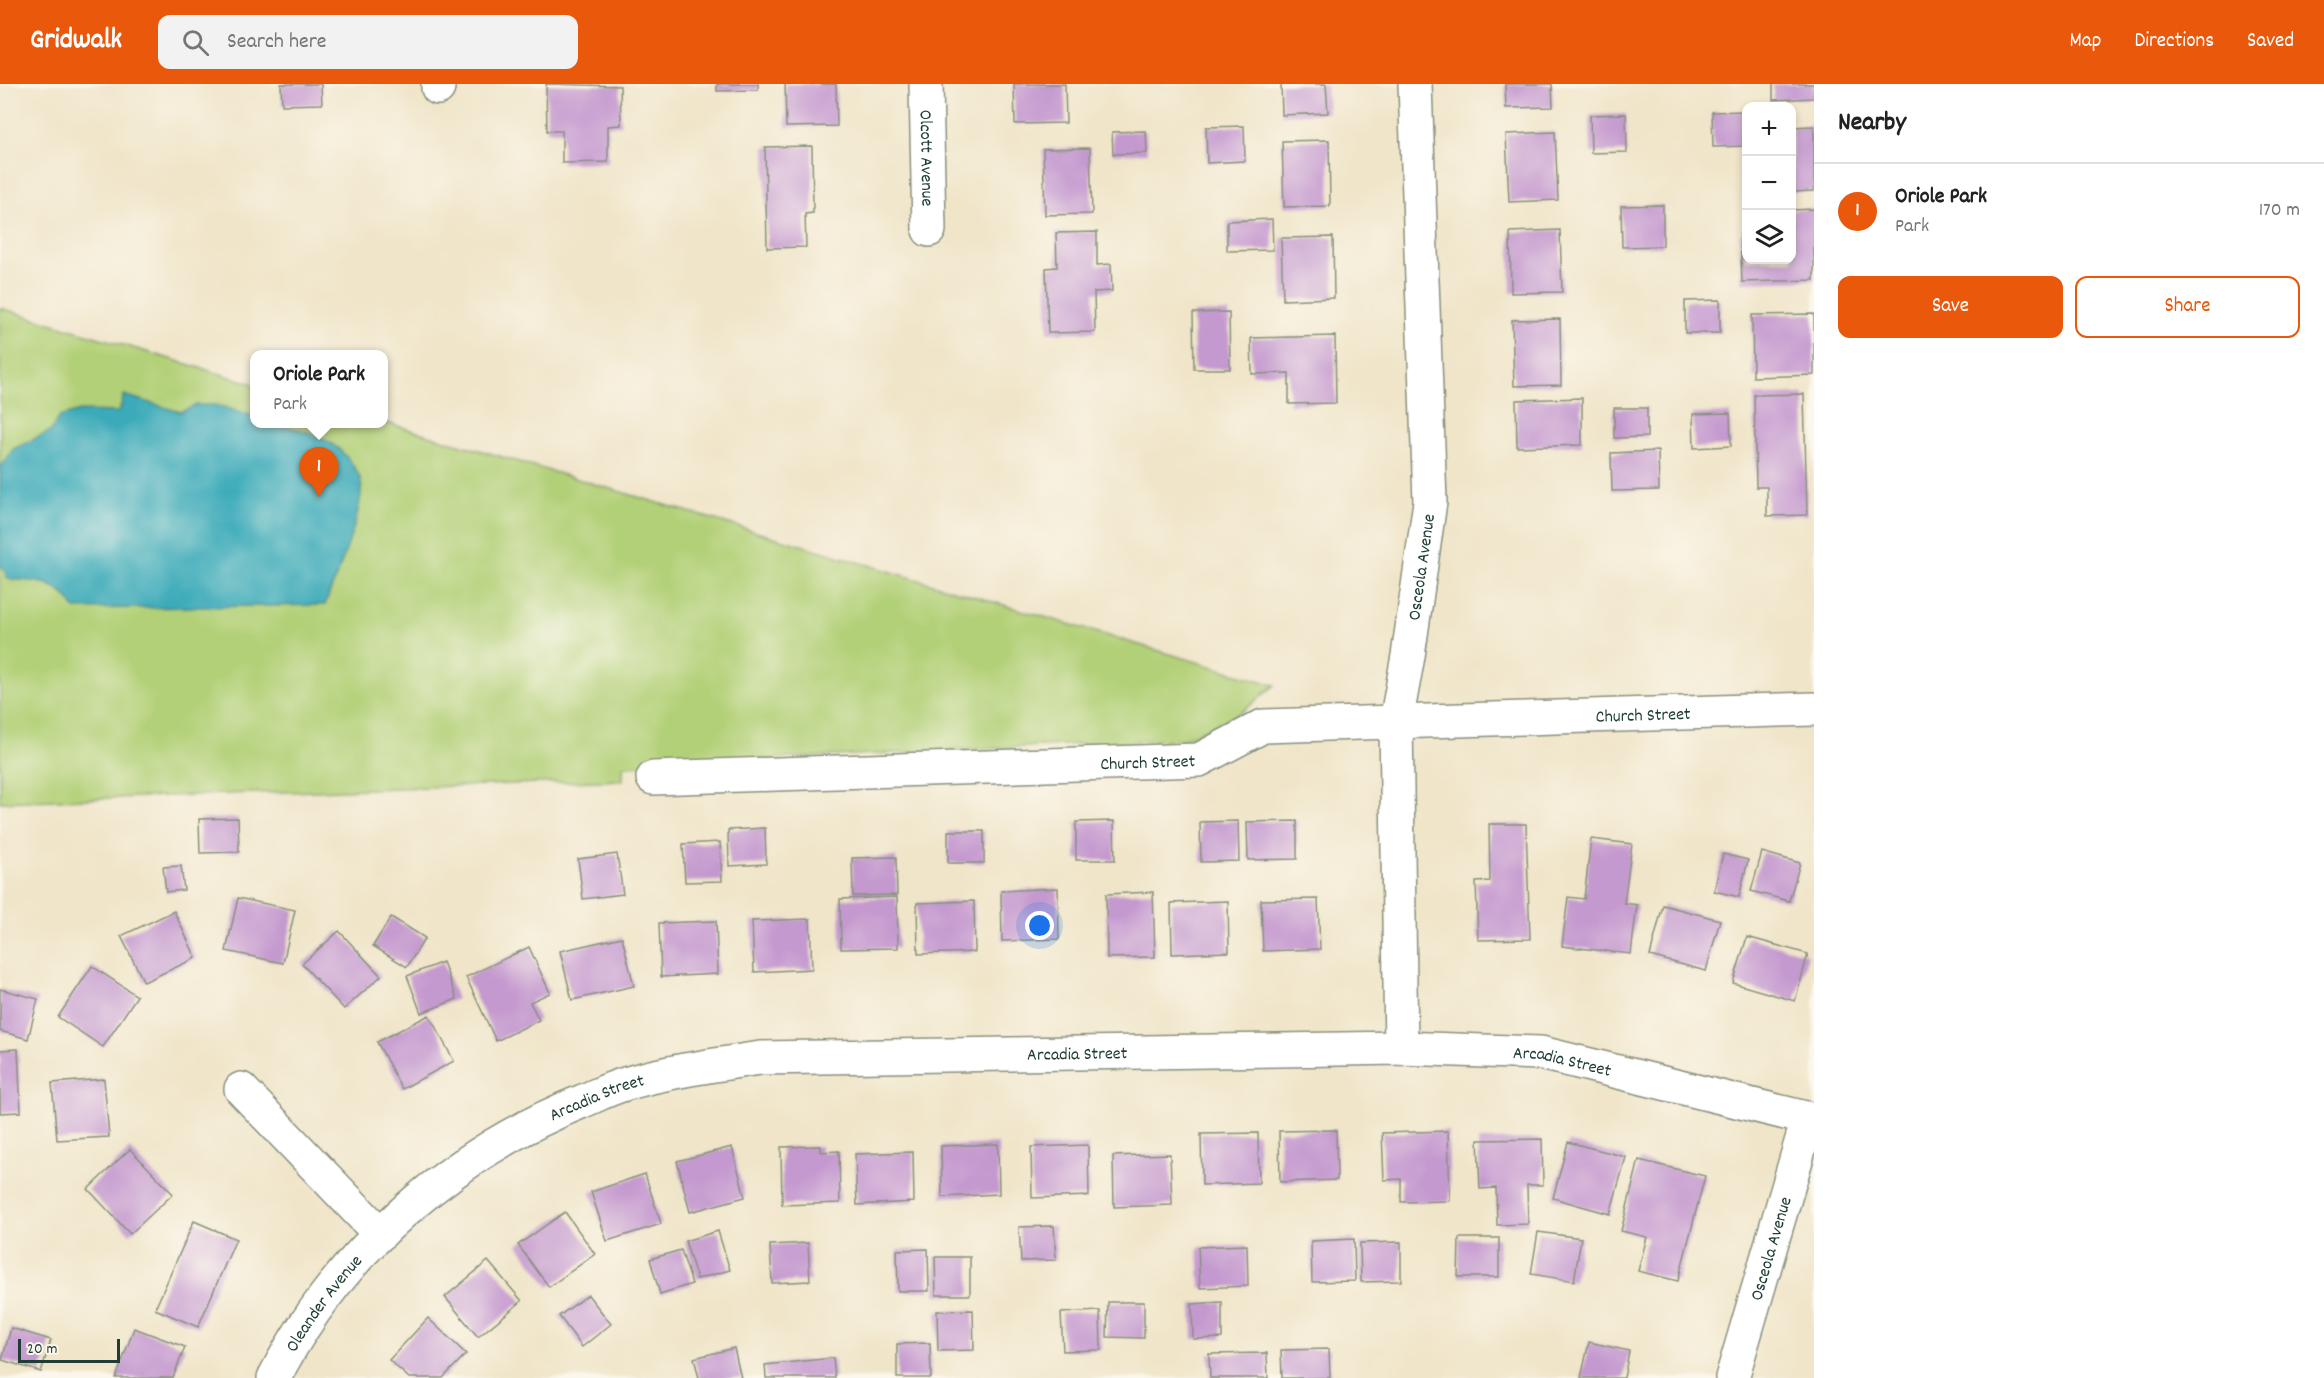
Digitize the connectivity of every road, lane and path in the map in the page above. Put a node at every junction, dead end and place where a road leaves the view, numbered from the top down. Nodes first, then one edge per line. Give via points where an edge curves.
1 (926, 84) edge
2 (1415, 84) edge
3 (929, 230) dead end
4 (1814, 709) edge
5 (1396, 722) junction
6 (653, 778) dead end
7 (1401, 1048) junction
8 (241, 1089) dead end
9 (1811, 1119) edge
10 (380, 1234) junction
11 (274, 1378) edge
12 (1732, 1378) edge

1 - 3 street, Olcott Avenue
2 - 5 street, Osceola Avenue via 1430,501
4 - 5 street, Church Street
5 - 6 street, Church Street via 1263,726 1199,760
5 - 7 street, Osceola Avenue
7 - 9 street, Arcadia Street via 1540,1053
7 - 10 street, Arcadia Street via 760,1058 684,1069 624,1084 557,1111 500,1141 444,1178
8 - 10 street
9 - 12 street, Osceola Avenue
10 - 11 street, Oleander Avenue via 308,1320

